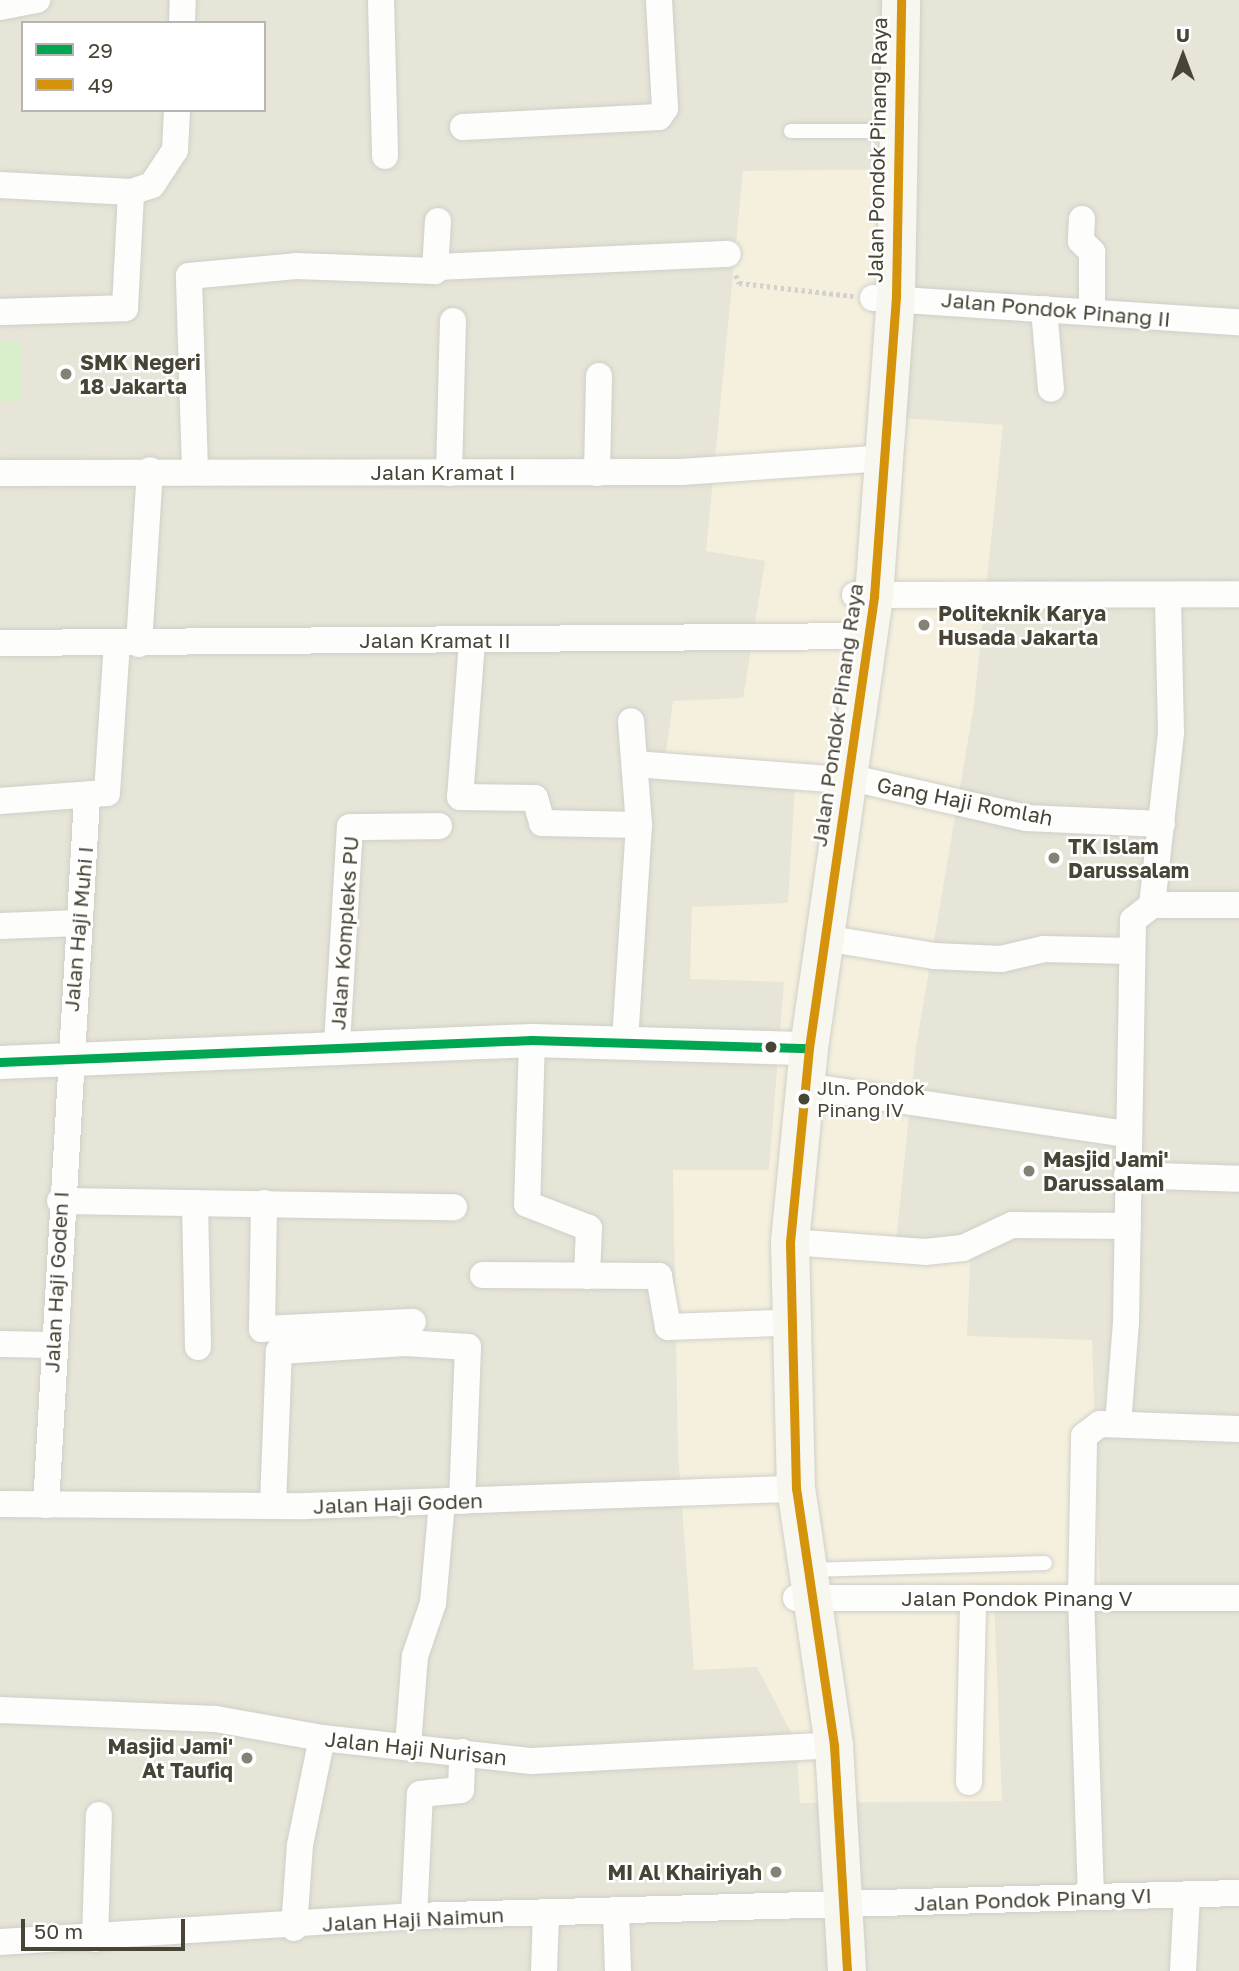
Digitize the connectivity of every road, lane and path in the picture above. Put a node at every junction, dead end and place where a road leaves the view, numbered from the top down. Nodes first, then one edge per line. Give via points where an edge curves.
1 (37, 0) edge
2 (183, 0) edge
3 (381, 0) edge
4 (659, 0) edge
5 (880, 0) edge
6 (901, 0) edge
7 (0, 7) edge
8 (182, 21) edge
9 (177, 112) edge
10 (463, 127) dead end
11 (791, 131) dead end
12 (880, 131) junction
13 (384, 156) dead end
14 (0, 185) edge
15 (131, 192) junction
16 (1082, 219) dead end
17 (438, 221) dead end
18 (729, 254) joint
19 (439, 267) junction
20 (885, 297) junction
21 (1044, 309) junction
22 (0, 312) edge
23 (1092, 312) junction
24 (453, 321) dead end
25 (1239, 322) edge
26 (599, 376) dead end
27 (1051, 389) dead end
28 (875, 459) junction
29 (149, 470) junction
30 (195, 470) junction
31 (0, 473) edge
32 (449, 473) junction
33 (597, 473) junction
34 (1239, 594) edge
35 (864, 596) junction
36 (1168, 598) junction
37 (860, 636) junction
38 (471, 642) junction
39 (0, 643) edge
40 (128, 645) junction
41 (631, 721) dead end
42 (635, 764) junction
43 (841, 778) junction
44 (87, 799) junction
45 (0, 801) edge
46 (1162, 824) junction
47 (639, 825) junction
48 (439, 826) dead end
49 (828, 858) junction
50 (1152, 905) junction
51 (1239, 905) edge
52 (79, 923) junction
53 (0, 926) edge
54 (824, 938) junction
55 (1131, 951) junction
56 (532, 1040) junction
57 (625, 1041) junction
58 (337, 1044) junction
59 (801, 1047) junction
60 (68, 1059) junction
61 (0, 1062) edge
62 (805, 1086) junction
63 (1127, 1133) junction
64 (1127, 1175) junction
65 (1239, 1179) edge
66 (60, 1202) junction
67 (195, 1203) junction
68 (264, 1203) junction
69 (454, 1207) dead end
70 (1128, 1226) junction
71 (790, 1242) junction
72 (483, 1275) dead end
73 (587, 1276) junction
74 (413, 1322) dead end
75 (778, 1323) junction
76 (0, 1344) edge
77 (53, 1345) junction
78 (198, 1347) dead end
79 (1118, 1424) junction
80 (1239, 1429) edge
81 (788, 1489) junction
82 (452, 1502) junction
83 (0, 1504) edge
84 (46, 1505) junction
85 (273, 1505) junction
86 (1045, 1563) dead end
87 (801, 1584) junction
88 (1081, 1598) junction
89 (1239, 1598) edge
90 (973, 1600) junction
91 (0, 1710) edge
92 (322, 1738) junction
93 (408, 1746) junction
94 (825, 1746) junction
95 (462, 1752) junction
96 (969, 1782) dead end
97 (99, 1815) dead end
98 (1239, 1893) edge
99 (1187, 1895) junction
100 (1091, 1897) junction
101 (835, 1905) junction
102 (616, 1911) junction
103 (546, 1913) junction
104 (414, 1916) junction
105 (293, 1928) junction
106 (95, 1939) junction
107 (0, 1942) edge
108 (544, 1971) edge
109 (618, 1971) edge
110 (828, 1971) edge
111 (847, 1971) edge
112 (1183, 1971) edge

1 - 7 street
2 - 8 street
3 - 13 street
4 - 10 street via 664,108 659,117
5 - 12 main road, Jalan Pondok Pinang Raya
6 - 20 main road, Jalan Pondok Pinang Raya
9 - 15 street via 175,150 166,168 152,185
11 - 12 lane
12 - 20 main road, Jalan Pondok Pinang Raya
14 - 15 street
15 - 22 street via 130,297 125,308
16 - 23 street via 1081,241 1092,252
17 - 19 street
18 - 19 street
18 - 20 path via 739,283
19 - 30 street via 296,266 189,276
20 - 21 street, Jalan Pondok Pinang II
20 - 28 main road, Jalan Pondok Pinang Raya
21 - 23 street, Jalan Pondok Pinang II
21 - 27 street
23 - 25 street, Jalan Pondok Pinang II
24 - 32 street
26 - 33 street
28 - 33 street, Jalan Kramat I
28 - 35 main road, Jalan Pondok Pinang Raya
29 - 30 street, Jalan Kramat I
29 - 31 street, Jalan Kramat I
29 - 40 street
30 - 32 street, Jalan Kramat I
32 - 33 street, Jalan Kramat I
34 - 36 street
35 - 36 street
35 - 37 main road, Jalan Pondok Pinang Raya
36 - 46 street via 1171,732
37 - 38 street, Jalan Kramat II
37 - 43 main road, Jalan Pondok Pinang Raya
38 - 40 street, Jalan Kramat II
38 - 47 street via 460,797 535,798 542,823
39 - 40 street, Jalan Kramat II
40 - 44 street via 109,787
41 - 42 street
42 - 43 street, Gang Haji Romlah
42 - 47 street
43 - 46 street, Gang Haji Romlah via 1026,818
43 - 49 main road, Jalan Pondok Pinang Raya
44 - 45 street
44 - 52 street, Jalan Haji Muhi I
46 - 50 street
47 - 57 street
48 - 58 street, Jalan Kompleks PU via 350,827
49 - 54 main road, Jalan Pondok Pinang Raya
49 - 59 main road, Jalan Pondok Pinang Raya
50 - 51 street
50 - 55 street via 1133,920
52 - 53 street
52 - 60 street, Jalan Haji Muhi I
54 - 55 street via 933,956 1002,959 1044,949
54 - 59 main road, Jalan Pondok Pinang Raya
55 - 63 street
56 - 57 street
56 - 58 street
56 - 73 street via 527,1204 589,1228
57 - 59 street
58 - 60 street
59 - 62 main road, Jalan Pondok Pinang Raya
59 - 75 main road, Jalan Pondok Pinang Raya
60 - 61 street
60 - 66 street, Jalan Haji Goden I
62 - 63 street
62 - 71 main road, Jalan Pondok Pinang Raya
63 - 64 street
64 - 65 street
64 - 70 street
66 - 67 street
66 - 77 street, Jalan Haji Goden I
67 - 68 street
67 - 78 street
68 - 69 street
68 - 74 street via 262,1329
70 - 71 street via 1012,1225 963,1248 925,1252
70 - 79 street
71 - 81 main road, Jalan Pondok Pinang Raya
72 - 73 street
73 - 75 street via 662,1278 664,1322 677,1326
75 - 81 main road, Jalan Pondok Pinang Raya
76 - 77 street
77 - 84 street, Jalan Haji Goden I
79 - 80 street
79 - 88 street via 1093,1426 1084,1436
81 - 82 street, Jalan Haji Goden
81 - 87 main road, Jalan Pondok Pinang Raya
82 - 85 street, Jalan Haji Goden
82 - 85 street via 468,1347 405,1343 279,1351
82 - 93 street via 433,1603 417,1642
83 - 84 street, Jalan Haji Goden
84 - 85 street, Jalan Haji Goden
86 - 87 lane
87 - 90 street, Jalan Pondok Pinang V
87 - 94 main road, Jalan Pondok Pinang Raya
88 - 89 street, Jalan Pondok Pinang V
88 - 90 street, Jalan Pondok Pinang V
88 - 100 street
90 - 96 street
91 - 92 street, Jalan Haji Nurisan via 216,1719
92 - 93 street, Jalan Haji Nurisan
92 - 105 street via 300,1845
93 - 95 street, Jalan Haji Nurisan
94 - 95 street, Jalan Haji Nurisan via 642,1760 532,1761
94 - 101 main road, Jalan Pondok Pinang Raya
95 - 104 street via 461,1790 420,1794
97 - 106 street
98 - 99 street, Jalan Pondok Pinang VI
99 - 100 street, Jalan Pondok Pinang VI
99 - 112 street
100 - 101 street, Jalan Pondok Pinang VI
101 - 102 street, Jalan Haji Naimun
101 - 110 main road, Jalan Pondok Pinang Raya
101 - 111 main road, Jalan Pondok Pinang Raya
102 - 103 street, Jalan Haji Naimun
102 - 109 street
103 - 104 street, Jalan Haji Naimun
103 - 108 street
104 - 105 street, Jalan Haji Naimun
105 - 106 street, Jalan Haji Naimun
106 - 107 street, Jalan Haji Naimun

